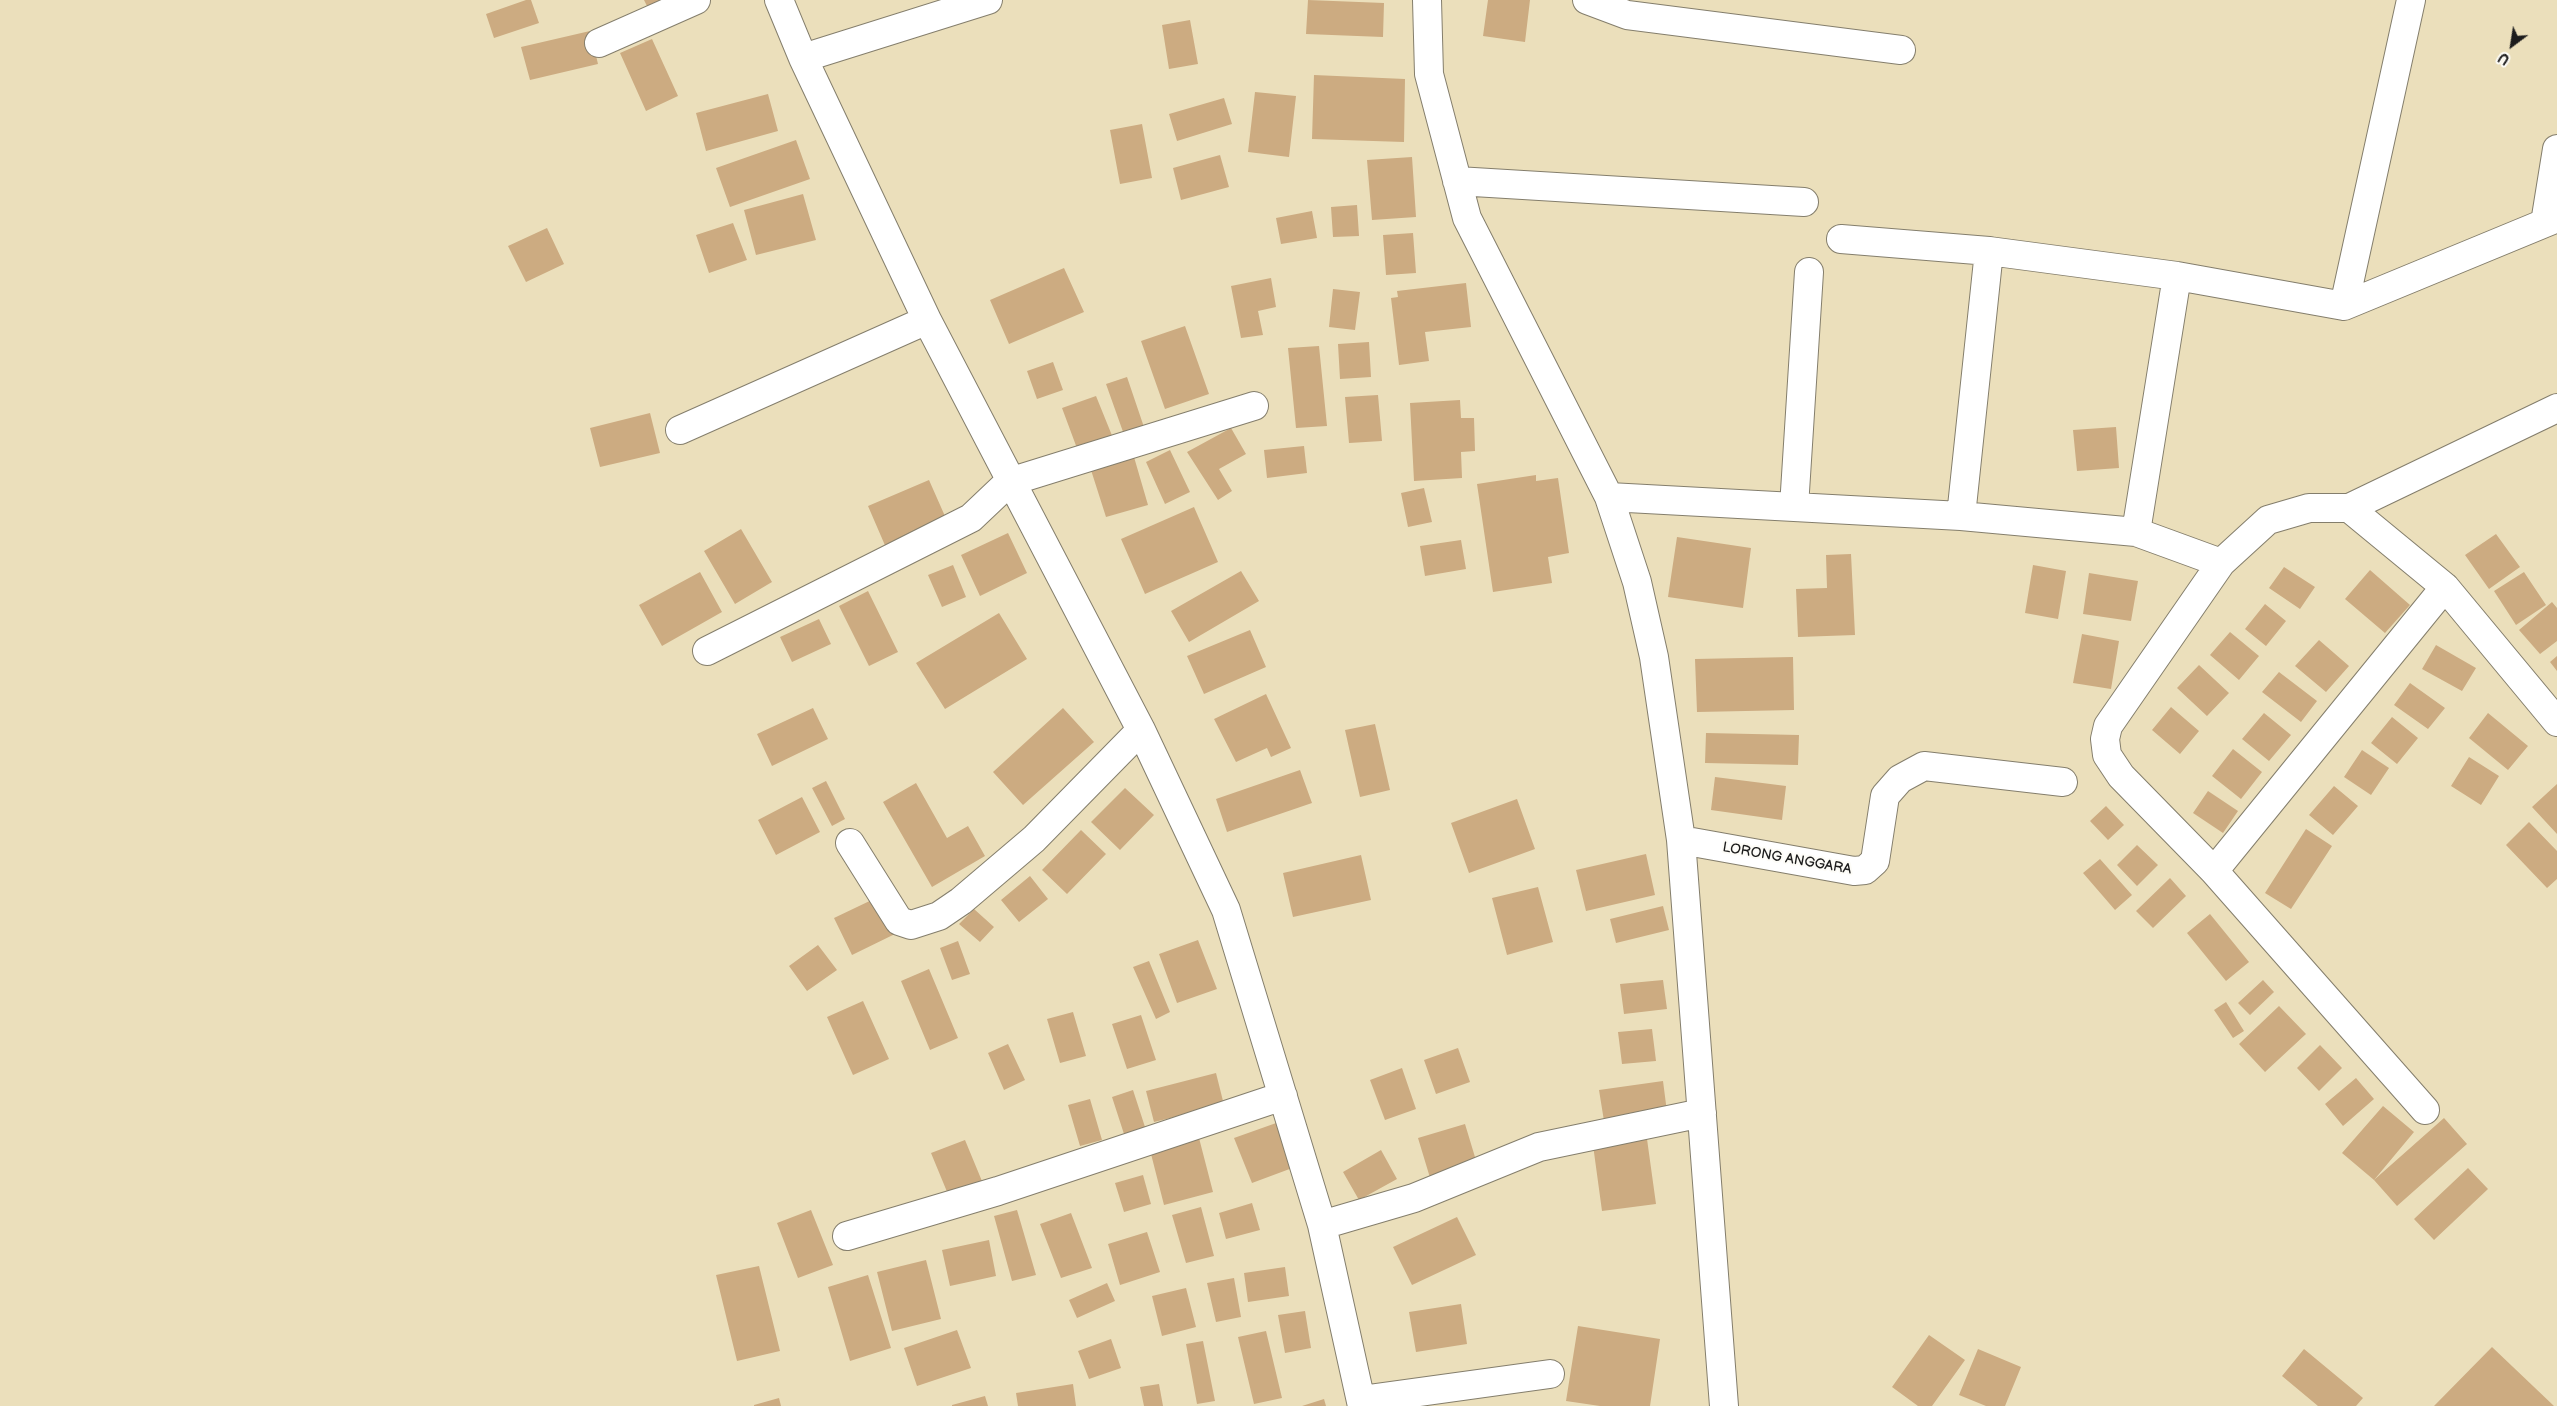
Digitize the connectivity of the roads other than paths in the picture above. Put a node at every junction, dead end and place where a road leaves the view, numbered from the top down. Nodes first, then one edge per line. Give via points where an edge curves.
1 (696, 0) edge
2 (779, 0) edge
3 (988, 0) edge
4 (1427, 0) edge
5 (1588, 0) edge
6 (2410, 0) edge
7 (599, 43) dead end
8 (1901, 50) dead end
9 (803, 58) junction
10 (2557, 149) edge
11 (1457, 181) junction
12 (1804, 202) dead end
13 (2551, 220) edge
14 (1841, 239) dead end
15 (1989, 251) junction
16 (1809, 272) dead end
17 (2177, 276) junction
18 (2344, 306) junction
19 (927, 320) junction
20 (1254, 406) dead end
21 (2557, 408) edge
22 (680, 430) dead end
23 (1009, 482) junction
24 (1609, 497) junction
25 (1794, 507) junction
26 (2349, 508) junction
27 (1961, 516) junction
28 (2136, 532) junction
29 (2221, 563) junction
30 (2445, 587) junction
31 (707, 651) dead end
32 (2557, 722) edge
33 (1141, 730) junction
34 (2063, 782) dead end
35 (1681, 840) junction
36 (850, 843) dead end
37 (2214, 871) junction
38 (1283, 1096) junction
39 (2425, 1110) dead end
40 (1702, 1113) junction
41 (1322, 1225) junction
42 (847, 1236) dead end
43 (1550, 1374) dead end
44 (1361, 1403) edge
45 (1724, 1406) edge

1 - 7 street
2 - 9 street
3 - 9 street
4 - 11 street via 1429,74
5 - 8 street via 1627,15
6 - 18 street
9 - 19 street
10 - 13 street
11 - 12 street
11 - 24 street via 1467,218
13 - 18 street
14 - 15 street
15 - 17 street
15 - 27 street
16 - 25 street
17 - 18 street
17 - 28 street
19 - 22 street
19 - 23 street
20 - 23 street
21 - 26 street
23 - 31 street via 971,518
23 - 33 street
24 - 25 street
24 - 35 street via 1637,582 1654,657
25 - 27 street
26 - 29 street via 2309,508 2268,520
26 - 30 street
27 - 28 street
28 - 29 street
29 - 37 street via 2108,726 2105,739 2106,755 2121,776
30 - 32 street
30 - 37 street
33 - 36 street via 1034,838 939,916 911,926 899,921
33 - 38 street via 1226,910
34 - 35 street, LORONG ANGGARA via 1924,766 1900,779 1885,796 1875,861 1865,870 1854,871
35 - 40 street
37 - 39 street
38 - 41 street
38 - 42 street via 998,1191
40 - 41 street via 1539,1147 1414,1198
40 - 45 street
41 - 44 street
43 - 44 street

